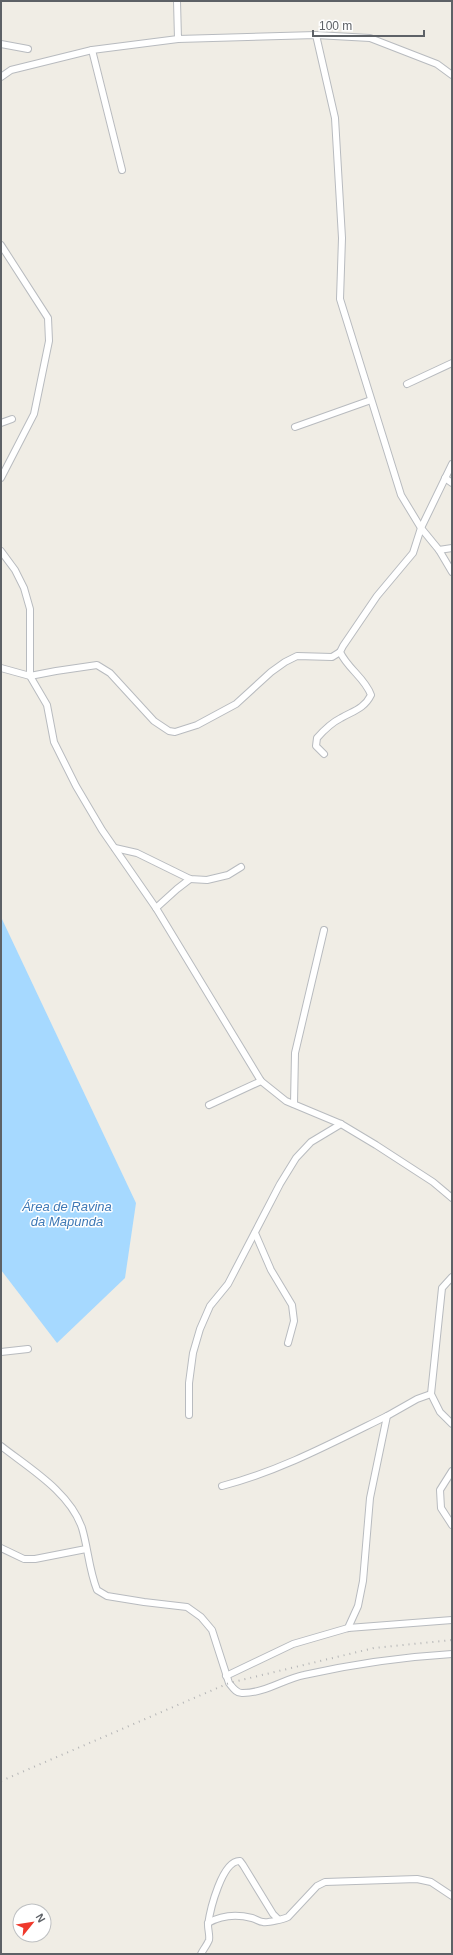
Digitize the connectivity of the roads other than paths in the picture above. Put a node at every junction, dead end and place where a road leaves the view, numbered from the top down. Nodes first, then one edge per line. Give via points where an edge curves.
1 (177, 1) edge
2 (316, 35) junction
3 (178, 39) junction
4 (1, 44) edge
5 (28, 49) dead end
6 (92, 50) junction
7 (452, 75) edge
8 (1, 77) edge
9 (122, 170) dead end
10 (1, 245) edge
11 (452, 363) edge
12 (407, 384) dead end
13 (371, 400) junction
14 (12, 419) dead end
15 (1, 423) edge
16 (296, 427) dead end
17 (452, 464) edge
18 (1, 478) edge
19 (445, 478) junction
20 (452, 483) edge
21 (421, 528) junction
22 (452, 548) edge
23 (439, 550) junction
24 (1, 552) edge
25 (452, 572) edge
26 (340, 652) junction
27 (1, 668) edge
28 (30, 676) junction
29 (324, 754) dead end
30 (115, 848) junction
31 (241, 867) dead end
32 (190, 879) junction
33 (156, 908) junction
34 (324, 930) dead end
35 (261, 1081) junction
36 (294, 1104) junction
37 (209, 1105) dead end
38 (341, 1124) junction
39 (452, 1198) edge
40 (255, 1233) junction
41 (452, 1277) edge
42 (288, 1343) dead end
43 (28, 1349) dead end
44 (1, 1352) edge
45 (431, 1394) junction
46 (189, 1415) dead end
47 (387, 1416) junction
48 (452, 1424) edge
49 (1, 1446) edge
50 (452, 1471) edge
51 (222, 1486) dead end
52 (452, 1525) edge
53 (1, 1548) edge
54 (86, 1549) junction
55 (452, 1620) edge
56 (348, 1628) junction
57 (452, 1654) edge
58 (226, 1676) junction
59 (452, 1896) edge
60 (278, 1919) junction
61 (208, 1923) junction
62 (201, 1954) edge

1 - 3 street
2 - 3 street
2 - 7 street via 370,38 437,64
2 - 13 street via 335,118 342,238 340,299
3 - 6 street
4 - 5 street
6 - 8 street via 11,70
6 - 9 street
10 - 18 street via 48,318 49,341 34,414
11 - 12 street
13 - 16 street
13 - 21 street via 400,495
14 - 15 street
17 - 19 street
19 - 20 street
19 - 21 street
21 - 23 street
21 - 26 street via 413,553 376,596
22 - 23 street
23 - 25 street
24 - 28 street via 15,570 30,609
26 - 28 street via 332,657 297,656 266,676 236,704 197,725 176,732 169,731 154,721 110,673 97,665
26 - 29 street via 345,662 368,687 371,695 367,703 357,711 340,718 316,738 316,746
27 - 28 street
28 - 30 street via 47,705 54,742 76,786
30 - 32 street via 137,854
30 - 33 street
31 - 32 street via 228,875 207,880
32 - 33 street
33 - 35 street
34 - 36 street via 295,1053
35 - 36 street via 286,1101
35 - 37 street
36 - 38 street
38 - 39 street via 426,1178
38 - 40 street via 311,1142 296,1158
40 - 42 street via 271,1270 292,1305 294,1321
40 - 46 street via 228,1284 210,1306 200,1329 189,1383
41 - 45 street via 442,1288
43 - 44 street
45 - 47 street
45 - 48 street via 440,1412
47 - 51 street via 287,1463 248,1479
47 - 56 street via 370,1498 364,1580 358,1606
49 - 54 street via 53,1488 70,1506 81,1527
50 - 52 street via 440,1490 441,1508
53 - 54 street via 24,1559
54 - 58 street via 95,1585 102,1594 187,1607 201,1617 212,1630
55 - 56 street
56 - 58 street via 293,1644
57 - 58 street via 377,1660 302,1675 256,1692 242,1694 235,1690
59 - 60 street via 430,1882 417,1879 325,1882 317,1886 288,1917
60 - 61 street via 264,1922 253,1918 227,1916
60 - 61 street via 244,1865 240,1860 235,1860 221,1879
61 - 62 street via 209,1940

